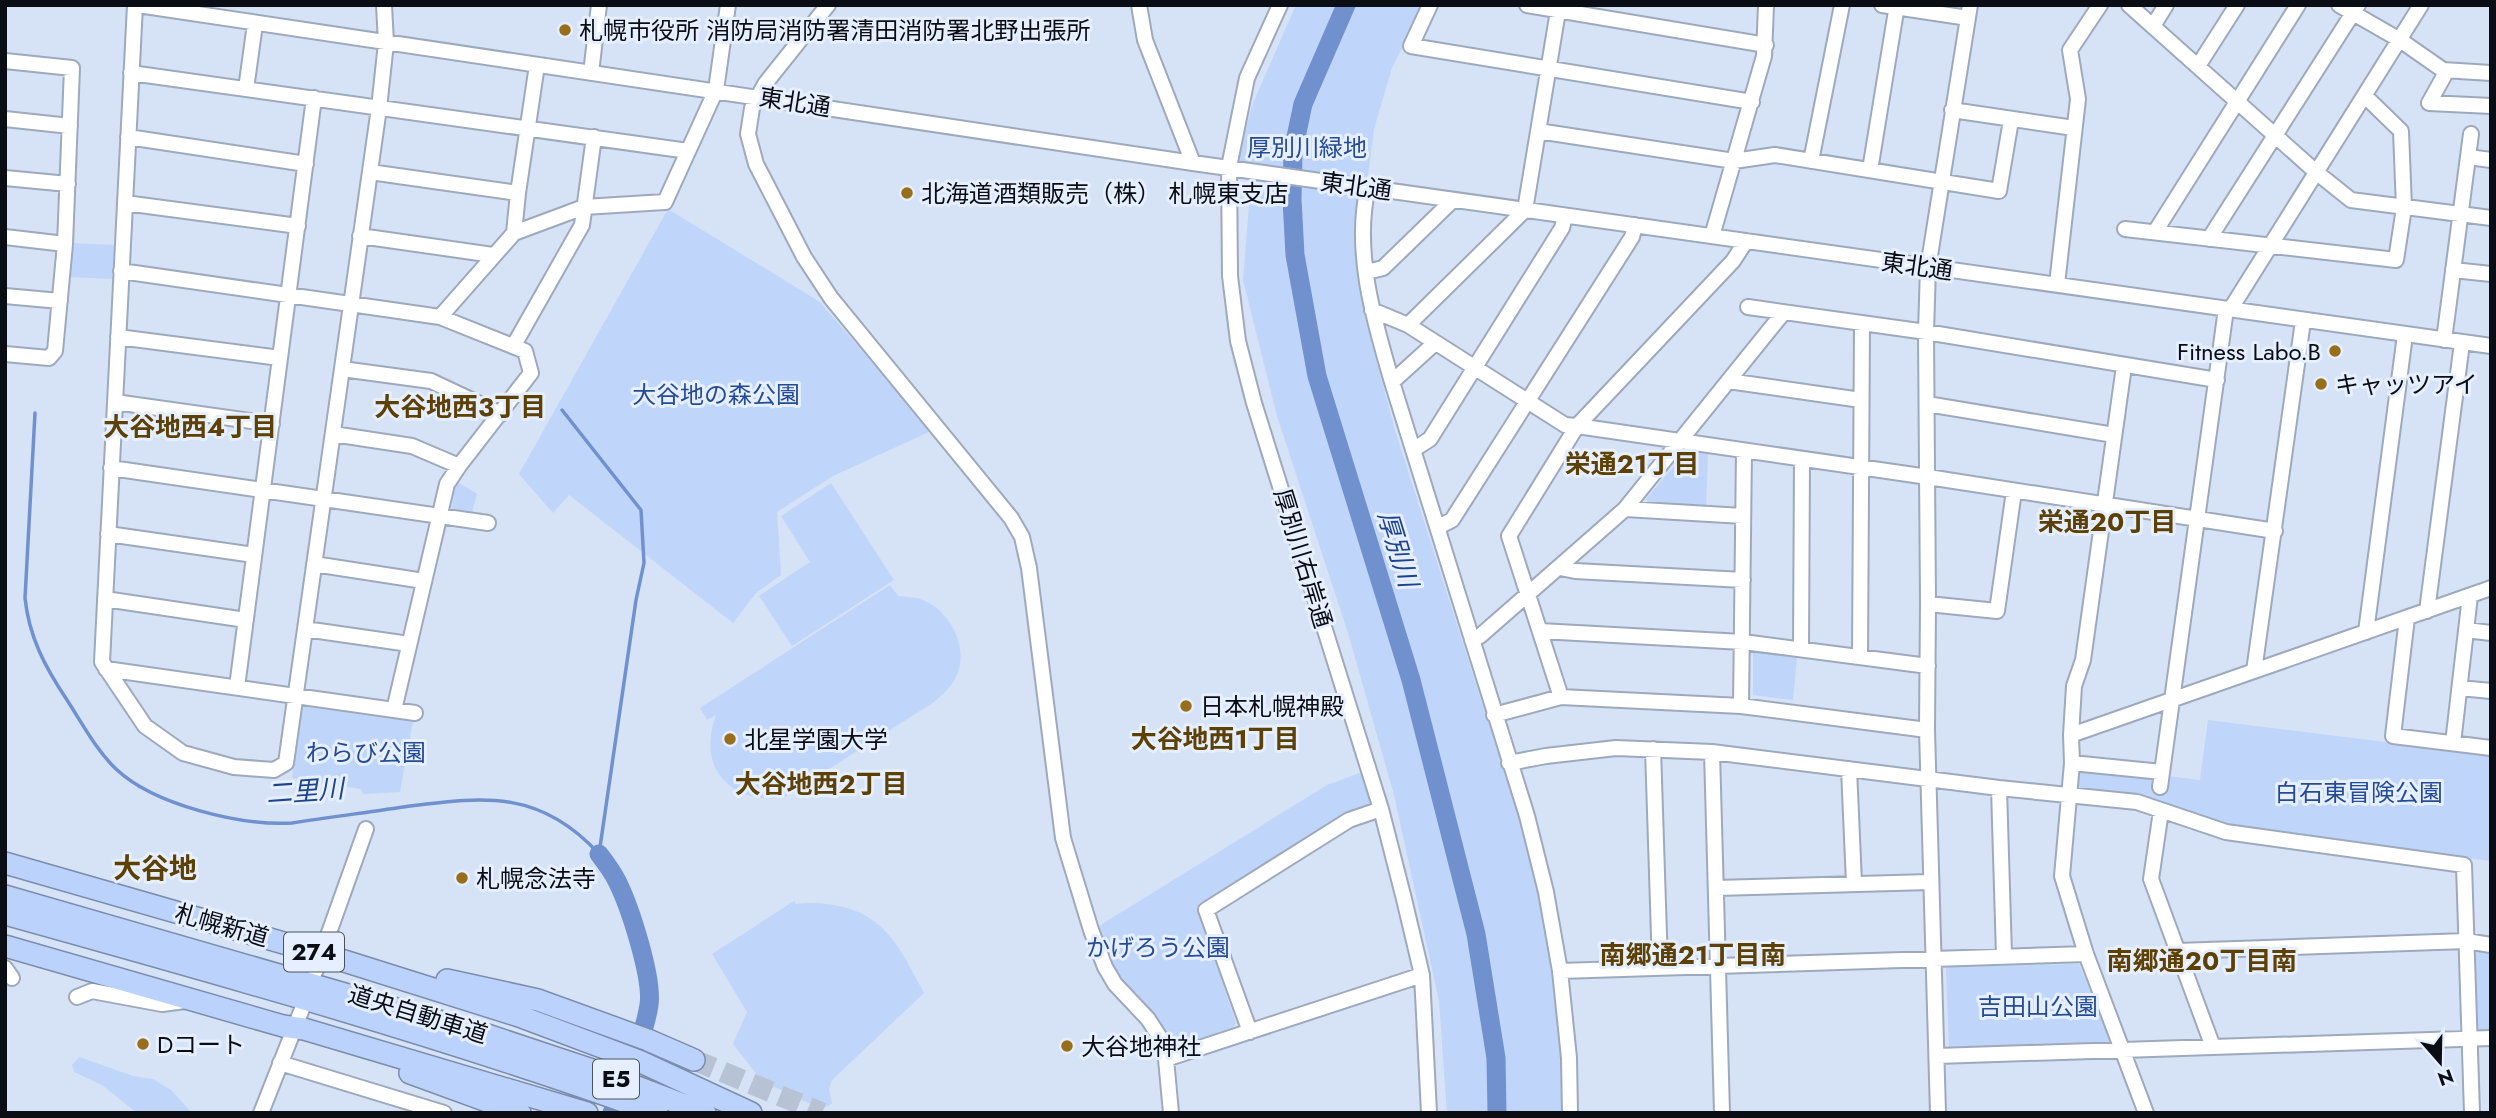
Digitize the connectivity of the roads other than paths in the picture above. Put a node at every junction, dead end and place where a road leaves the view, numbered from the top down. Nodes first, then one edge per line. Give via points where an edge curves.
1 (137, 5) edge
2 (384, 5) edge
3 (600, 5) edge
4 (728, 5) edge
5 (828, 5) edge
6 (1139, 5) edge
7 (1280, 5) edge
8 (1430, 5) edge
9 (1527, 5) edge
10 (1766, 5) edge
11 (1842, 5) edge
12 (1882, 5) edge
13 (2100, 5) edge
14 (2129, 5) edge
15 (2166, 5) edge
16 (2237, 5) edge
17 (2298, 5) edge
18 (2339, 5) edge
19 (2421, 5) edge
20 (1897, 7) edge
21 (1558, 8) edge
22 (2356, 9) edge
23 (1969, 12) edge
24 (255, 24) junction
25 (2153, 26) junction
26 (2400, 40) junction
27 (386, 43) junction
28 (1766, 44) junction
29 (5, 61) edge
30 (537, 65) junction
31 (2198, 65) junction
32 (1548, 68) junction
33 (2443, 70) junction
34 (131, 73) junction
35 (591, 73) junction
36 (2491, 73) edge
37 (246, 89) junction
38 (716, 90) junction
39 (2365, 96) junction
40 (758, 97) junction
41 (314, 98) junction
42 (1752, 102) junction
43 (2237, 102) junction
44 (2491, 106) edge
45 (379, 108) junction
46 (1952, 110) junction
47 (5, 119) edge
48 (2011, 120) junction
49 (70, 125) junction
50 (527, 128) junction
51 (2074, 128) junction
52 (1538, 131) junction
53 (2471, 134) dead end
54 (2277, 135) junction
55 (128, 137) junction
56 (594, 137) junction
57 (688, 151) junction
58 (2468, 157) junction
59 (2491, 160) edge
60 (1734, 161) junction
61 (1811, 161) junction
62 (1193, 163) junction
63 (306, 164) junction
64 (1229, 167) junction
65 (1870, 170) junction
66 (370, 172) junction
67 (2316, 172) junction
68 (5, 178) edge
69 (1941, 182) junction
70 (68, 184) junction
71 (1368, 187) junction
72 (518, 193) junction
73 (1453, 200) junction
74 (125, 203) junction
75 (584, 207) junction
76 (2404, 208) junction
77 (1525, 210) junction
78 (2460, 215) junction
79 (1565, 216) junction
80 (2491, 218) edge
81 (1635, 225) junction
82 (298, 226) junction
83 (2126, 229) dead end
84 (2155, 232) junction
85 (514, 233) junction
86 (360, 236) junction
87 (1712, 236) junction
88 (5, 237) edge
89 (2209, 239) junction
90 (1746, 242) junction
91 (65, 244) junction
92 (2269, 246) junction
93 (493, 256) junction
94 (1928, 268) junction
95 (2453, 270) junction
96 (121, 271) junction
97 (1367, 272) junction
98 (2491, 274) edge
99 (2057, 284) junction
100 (289, 294) junction
101 (5, 296) edge
102 (60, 301) junction
103 (351, 304) junction
104 (1748, 307) dead end
105 (2228, 309) junction
106 (1372, 310) junction
107 (1784, 312) junction
108 (440, 317) junction
109 (2303, 321) junction
110 (1862, 324) junction
111 (1408, 326) junction
112 (1926, 332) junction
113 (2405, 335) junction
114 (118, 337) junction
115 (2444, 340) junction
116 (1435, 343) junction
117 (2462, 343) junction
118 (514, 345) junction
119 (2491, 346) edge
120 (5, 354) edge
121 (280, 358) junction
122 (2124, 366) junction
123 (1474, 367) junction
124 (342, 369) junction
125 (2217, 380) junction
126 (1728, 381) junction
127 (1392, 383) junction
128 (1861, 400) junction
129 (1527, 401) junction
130 (114, 402) junction
131 (1927, 404) junction
132 (501, 414) junction
133 (272, 424) junction
134 (1577, 426) junction
135 (333, 434) junction
136 (2114, 435) junction
137 (1679, 441) junction
138 (1413, 450) junction
139 (1744, 451) junction
140 (1802, 459) junction
141 (459, 466) junction
142 (111, 468) junction
143 (1861, 468) junction
144 (1928, 477) junction
145 (263, 490) junction
146 (2014, 491) junction
147 (323, 499) junction
148 (2105, 505) junction
149 (1625, 509) junction
150 (1743, 516) junction
151 (440, 517) junction
152 (2198, 520) junction
153 (488, 523) dead end
154 (1438, 527) junction
155 (2275, 531) junction
156 (108, 534) junction
157 (254, 555) junction
158 (314, 564) junction
159 (1560, 568) junction
160 (1743, 580) junction
161 (424, 581) junction
162 (2491, 588) edge
163 (2470, 596) junction
164 (1527, 597) junction
165 (105, 598) junction
166 (1928, 604) junction
167 (2427, 611) junction
168 (2407, 618) junction
169 (246, 621) junction
170 (305, 629) junction
171 (2466, 630) junction
172 (1540, 631) junction
173 (2366, 632) junction
174 (2491, 633) edge
175 (1472, 640) junction
176 (1742, 642) junction
177 (409, 644) junction
178 (1801, 649) junction
179 (1860, 656) junction
180 (1928, 666) junction
181 (106, 669) junction
182 (2254, 671) junction
183 (237, 687) junction
184 (2460, 688) junction
185 (2491, 691) edge
186 (295, 695) junction
187 (1561, 698) junction
188 (2173, 698) junction
189 (1741, 706) junction
190 (394, 710) junction
191 (415, 713) dead end
192 (1494, 715) junction
193 (1927, 730) junction
194 (2071, 735) junction
195 (2453, 743) junction
196 (2491, 748) edge
197 (1653, 749) junction
198 (1712, 751) junction
199 (1509, 763) junction
200 (2072, 763) junction
201 (1849, 769) junction
202 (1928, 778) junction
203 (1999, 788) junction
204 (2067, 795) junction
205 (1381, 809) junction
206 (2161, 811) junction
207 (366, 829) dead end
208 (5, 863) edge
209 (1930, 881) junction
210 (1854, 883) junction
211 (1716, 888) junction
212 (5, 895) edge
213 (5, 914) edge
214 (2466, 941) junction
215 (2491, 945) edge
216 (5, 946) edge
217 (2177, 951) junction
218 (2086, 954) junction
219 (2004, 956) junction
220 (1933, 957) junction
221 (318, 963) junction
222 (1717, 964) junction
223 (1660, 966) junction
224 (1560, 971) junction
225 (1422, 975) junction
226 (78, 997) dead end
227 (193, 1000) junction
228 (302, 1009) dead end
229 (293, 1029) junction
230 (1250, 1032) junction
231 (2491, 1038) edge
232 (2470, 1039) junction
233 (2213, 1046) junction
234 (2122, 1051) junction
235 (1937, 1056) junction
236 (1166, 1059) junction
237 (694, 1060) tunnel mouth
238 (280, 1063) junction
239 (548, 1065) junction
240 (261, 1113) edge
241 (444, 1113) edge
242 (520, 1113) edge
243 (587, 1113) edge
244 (657, 1113) edge
245 (705, 1113) edge
246 (751, 1113) edge
247 (1171, 1113) edge
248 (1429, 1113) edge
249 (1570, 1113) edge
250 (1722, 1113) edge
251 (1938, 1113) edge
252 (2146, 1113) edge
253 (2472, 1113) edge

1 - 24 street, 東北通
1 - 34 street
2 - 27 street
3 - 35 street
4 - 38 street
5 - 40 street
6 - 62 street via 1145,40
7 - 64 street, 厚別川右岸通 via 1247,78
8 - 32 street via 1411,46
9 - 21 street
10 - 28 street
11 - 61 street
12 - 20 street
13 - 51 street via 2070,50 2078,99
14 - 25 street
15 - 25 street
16 - 31 street
17 - 43 street
18 - 22 street
19 - 26 street
20 - 23 street
20 - 65 street
21 - 28 street
21 - 32 street
22 - 26 street
22 - 54 street
23 - 46 street
24 - 27 street, 東北通
24 - 37 street
25 - 31 street
26 - 33 street
26 - 39 street
27 - 30 street, 東北通
27 - 45 street
28 - 42 street
29 - 49 street via 72,68
30 - 35 street, 東北通
30 - 50 street
31 - 43 street
32 - 42 street
32 - 52 street
33 - 36 street
33 - 44 street via 2429,103
34 - 37 street
34 - 55 street
35 - 38 street, 東北通
37 - 41 street
38 - 40 street, 東北通
38 - 57 street
39 - 67 street
39 - 76 street via 2401,131
40 - 62 street, 東北通
40 - 236 street via 748,134 755,164 804,257 831,298 1022,537 1063,838 1105,967 1153,1026
41 - 45 street
41 - 63 street
42 - 60 street
43 - 54 street
43 - 84 street
45 - 50 street
45 - 66 street
46 - 48 street
46 - 69 street
47 - 49 street
48 - 51 street
48 - 69 street via 1999,191
49 - 70 street
50 - 56 street
50 - 72 street
51 - 99 street
52 - 60 street
52 - 77 street
53 - 58 street
54 - 67 street
54 - 89 street
55 - 63 street
55 - 74 street
56 - 57 street
56 - 75 street
57 - 75 street via 665,202
58 - 59 street
58 - 78 street
60 - 61 street via 1775,155
60 - 87 street
61 - 65 street
62 - 64 street, 東北通
63 - 82 street
64 - 71 street, 東北通
64 - 205 street, 厚別川右岸通 via 1230,276 1238,341
65 - 69 street
66 - 72 street
66 - 86 street
67 - 76 street via 2351,200
67 - 92 street
68 - 70 street
69 - 94 street
70 - 91 street
71 - 73 street, 東北通
71 - 97 street
72 - 85 street
73 - 77 street, 東北通
73 - 97 street via 1383,268
74 - 82 street
74 - 96 street
75 - 85 street
75 - 118 street via 582,225
76 - 78 street
76 - 92 street via 2396,260
77 - 79 street, 東北通
77 - 111 street
78 - 80 street
78 - 95 street
79 - 81 street, 東北通
79 - 123 street via 1562,228
81 - 87 street, 東北通
81 - 129 street via 1632,237
82 - 100 street
83 - 84 street
84 - 89 street
85 - 93 street
86 - 93 street
86 - 103 street
87 - 90 street, 東北通
88 - 91 street
89 - 92 street
90 - 94 street, 東北通
90 - 134 street
91 - 102 street
92 - 105 street
93 - 108 street
94 - 99 street, 東北通
94 - 112 street
95 - 98 street
95 - 115 street
96 - 100 street
96 - 114 street
97 - 106 street
99 - 105 street, 東北通
100 - 103 street
100 - 121 street
101 - 102 street
102 - 120 street via 55,351 49,358
103 - 108 street
103 - 124 street
104 - 107 street
105 - 109 street, 東北通
105 - 125 street
106 - 111 street
106 - 127 street
107 - 110 street
107 - 126 street
108 - 118 street
109 - 113 street, 東北通
109 - 155 street
110 - 112 street
110 - 128 street
111 - 116 street
112 - 122 street
112 - 131 street
113 - 115 street, 東北通
113 - 173 street
114 - 121 street
114 - 130 street
115 - 117 street, 東北通
116 - 123 street
116 - 127 street
117 - 119 street, 東北通
117 - 167 street
118 - 132 street via 525,351 531,373
121 - 133 street
122 - 125 street
122 - 136 street
123 - 129 street
123 - 138 street via 1430,439
124 - 132 street via 431,381
124 - 135 street
125 - 152 street
126 - 128 street
126 - 137 street
127 - 138 street
128 - 143 street
129 - 134 street via 1565,425
129 - 154 street via 1452,520
130 - 133 street
130 - 142 street
131 - 136 street
131 - 144 street
132 - 141 street
133 - 145 street
134 - 137 street
134 - 164 street via 1510,536
135 - 141 street via 412,446
135 - 147 street
136 - 148 street
137 - 139 street
137 - 149 street
138 - 154 street
139 - 140 street
139 - 150 street
140 - 143 street
140 - 178 street
141 - 151 street via 447,484
142 - 145 street
142 - 156 street
143 - 144 street
143 - 179 street
144 - 146 street
144 - 166 street
145 - 147 street
145 - 157 street
146 - 148 street
146 - 166 street via 1997,611
147 - 151 street
147 - 158 street
148 - 152 street
148 - 194 street via 2083,660 2074,686
149 - 150 street
149 - 159 street
150 - 160 street
151 - 153 street
151 - 161 street
152 - 155 street
152 - 188 street
154 - 175 street
155 - 182 street
156 - 157 street
156 - 165 street
157 - 169 street
158 - 161 street
158 - 170 street
159 - 160 street
159 - 164 street
160 - 176 street
161 - 177 street
162 - 163 street
163 - 167 street
163 - 171 street
164 - 172 street
164 - 175 street
165 - 169 street
165 - 181 street via 102,662
166 - 180 street
167 - 168 street
168 - 173 street
168 - 195 street via 2393,736
169 - 183 street
170 - 177 street
170 - 186 street
171 - 174 street
171 - 184 street
172 - 176 street
172 - 187 street
173 - 182 street
175 - 192 street
176 - 178 street
176 - 189 street
177 - 190 street
178 - 179 street
179 - 180 street
180 - 193 street
181 - 183 street
181 - 186 street via 145,726 183,753 234,766 274,770 286,763
182 - 188 street
183 - 186 street
184 - 185 street
184 - 195 street
186 - 190 street
187 - 189 street
187 - 192 street
188 - 194 street
188 - 200 street via 2161,779
189 - 193 street
190 - 191 street
192 - 199 street
193 - 202 street
194 - 200 street
195 - 196 street
197 - 198 street
197 - 199 street via 1546,755
197 - 223 street
198 - 201 street
198 - 211 street
199 - 224 street via 1546,892
200 - 204 street
201 - 202 street
201 - 210 street
202 - 203 street
202 - 209 street
203 - 204 street
203 - 219 street
204 - 206 street via 2137,802
204 - 218 street via 2062,876
205 - 225 street, 厚別川右岸通
205 - 230 street via 1349,820 1206,910
206 - 214 street via 2226,832 2464,865
206 - 217 street via 2151,879
207 - 221 street
208 - 221 highway, 札幌新道 / 274
209 - 210 street
209 - 220 street
210 - 211 street
211 - 222 street
212 - 239 highway, 道央自動車道 / E5 via 378,1002
213 - 239 highway, 道央自動車道 / E5
214 - 215 street
214 - 217 street
214 - 232 street
216 - 227 highway
217 - 233 street
218 - 219 street
218 - 234 street
219 - 220 street
220 - 222 street
220 - 235 street
221 - 237 highway, 274 via 538,1000
221 - 246 highway, 札幌新道 / 274 via 519,1016 629,1057
222 - 223 street
222 - 250 street
223 - 224 street
224 - 249 street
225 - 230 street
225 - 248 street, 厚別川右岸通
226 - 227 street via 92,990 162,1004
227 - 229 highway
228 - 229 street
229 - 238 street
229 - 242 highway
229 - 243 highway via 304,1028
230 - 236 street
231 - 232 street
232 - 233 street
232 - 253 street
233 - 234 street
234 - 235 street
234 - 252 street
235 - 251 street
236 - 247 street
238 - 240 street
238 - 241 street
239 - 244 highway, 道央自動車道 / E5
239 - 245 highway, 道央自動車道 / E5

